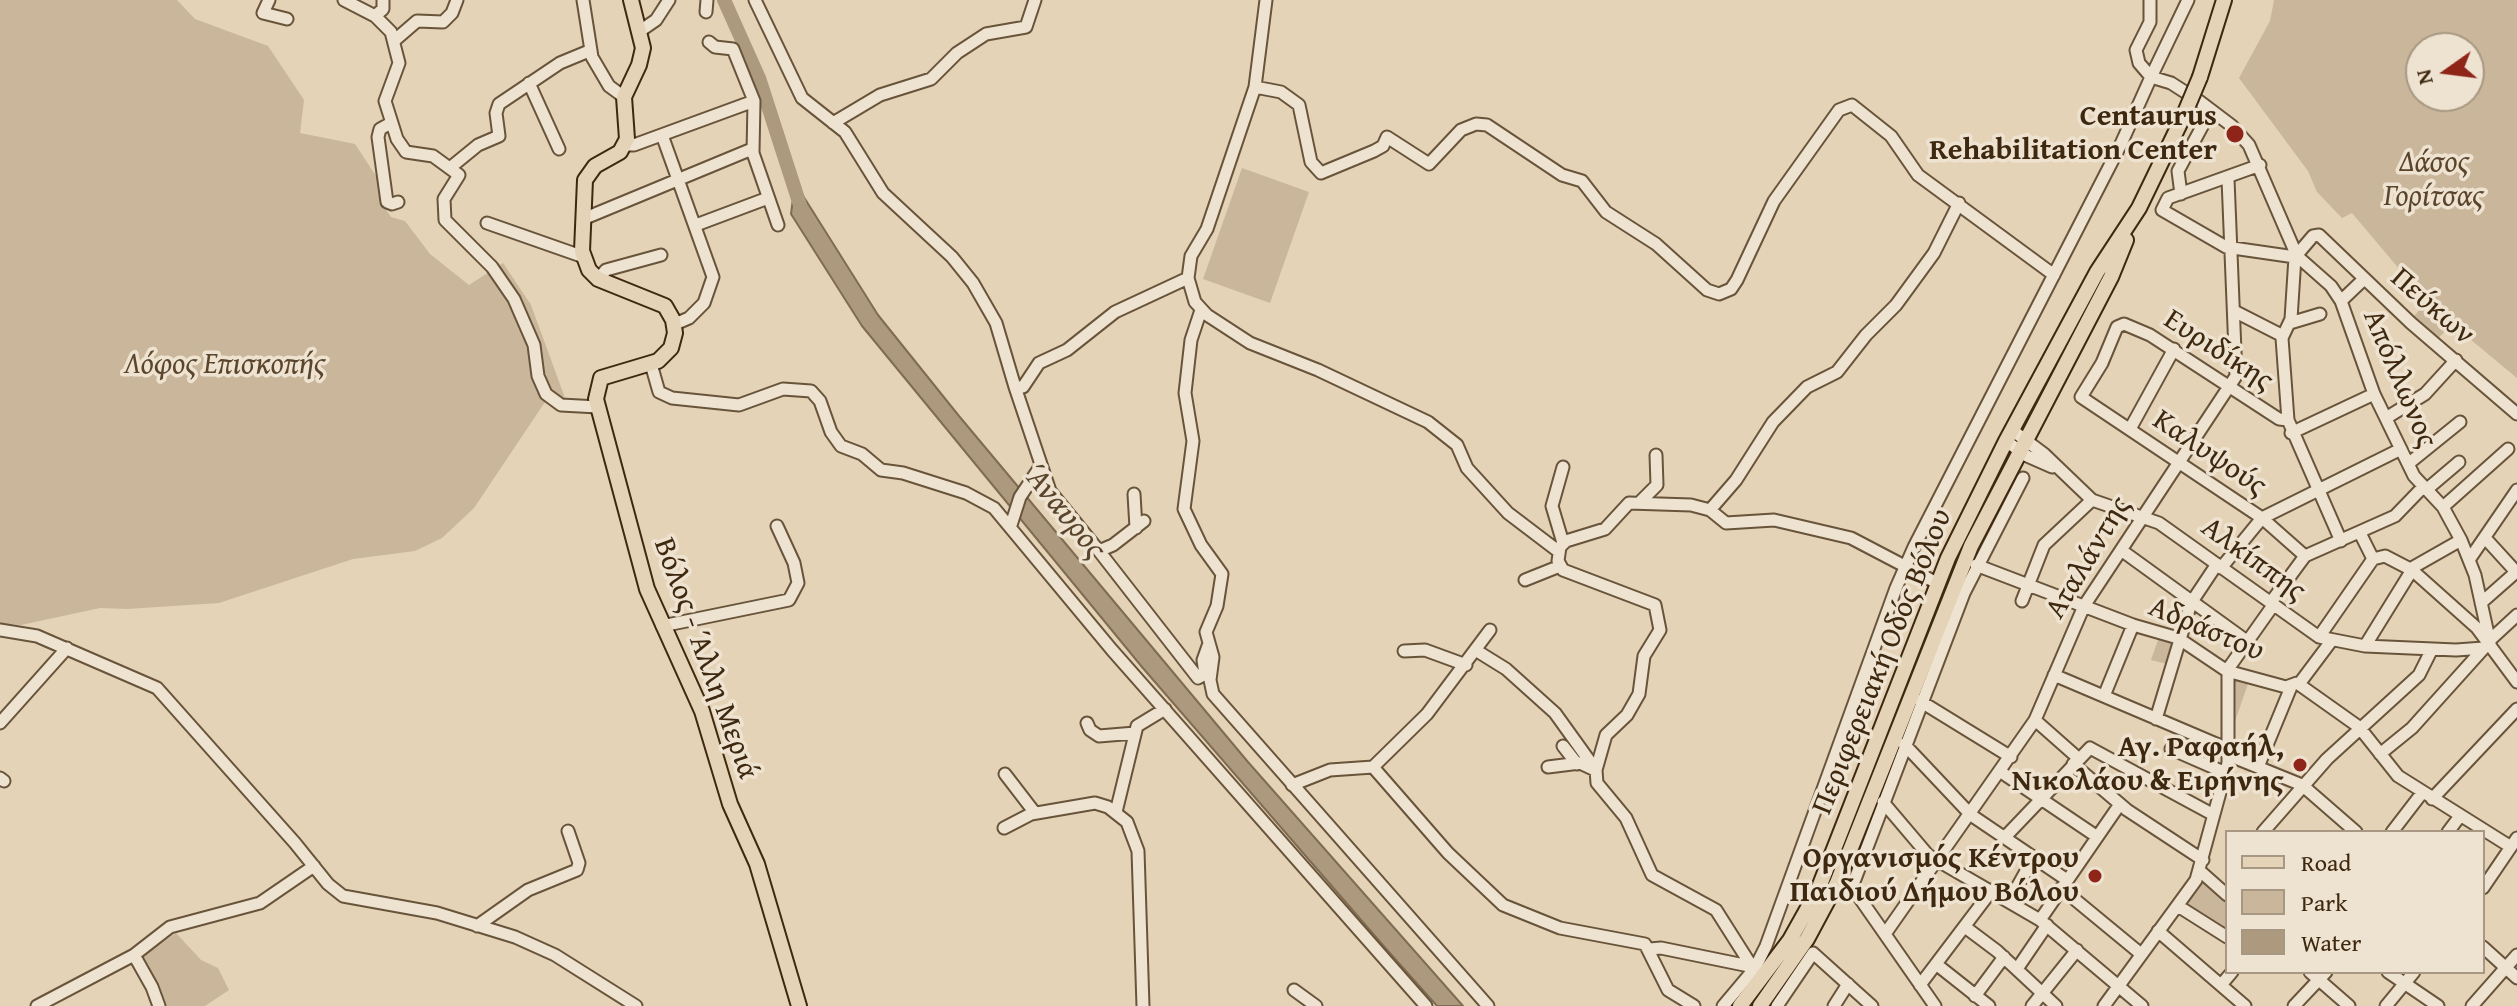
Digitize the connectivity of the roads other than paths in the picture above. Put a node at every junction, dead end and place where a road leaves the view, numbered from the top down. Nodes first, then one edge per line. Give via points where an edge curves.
1 (269, 0) edge
2 (344, 0) edge
3 (383, 0) edge
4 (457, 0) edge
5 (583, 0) edge
6 (631, 0) edge
7 (669, 0) edge
8 (755, 0) edge
9 (1035, 0) edge
10 (1266, 0) edge
11 (2150, 0) edge
12 (2188, 0) edge
13 (2224, 0) edge
14 (375, 16) junction
15 (287, 19) dead end
16 (640, 31) junction
17 (395, 40) junction
18 (709, 42) dead end
19 (589, 51) junction
20 (2151, 77) junction
21 (529, 83) junction
22 (1255, 87) junction
23 (624, 97) junction
24 (754, 101) junction
25 (2211, 110) junction
26 (391, 123) junction
27 (833, 123) junction
28 (662, 135) junction
29 (625, 145) junction
30 (559, 149) dead end
31 (752, 149) junction
32 (2260, 165) junction
33 (451, 167) junction
34 (678, 178) junction
35 (2228, 179) junction
36 (2181, 194) junction
37 (768, 198) junction
38 (398, 202) dead end
39 (1959, 203) junction
40 (2139, 208) junction
41 (583, 219) junction
42 (487, 223) dead end
43 (696, 225) junction
44 (778, 225) dead end
45 (2233, 249) junction
46 (661, 255) dead end
47 (2295, 255) junction
48 (584, 257) junction
49 (2054, 275) junction
50 (1188, 278) junction
51 (598, 279) junction
52 (2364, 279) junction
53 (2341, 301) junction
54 (1201, 310) junction
55 (2236, 312) junction
56 (2320, 314) dead end
57 (2290, 323) junction
58 (675, 324) junction
59 (2283, 336) junction
60 (2174, 349) junction
61 (2456, 360) junction
62 (651, 364) junction
63 (2230, 386) junction
64 (1015, 387) junction
65 (2374, 394) junction
66 (2081, 399) joint
67 (598, 407) junction
68 (2517, 414) edge
69 (2386, 418) junction
70 (2288, 420) junction
71 (2460, 422) dead end
72 (2130, 429) junction
73 (2291, 433) junction
74 (2009, 435) junction
75 (2022, 445) junction
76 (2401, 449) junction
77 (2508, 449) dead end
78 (1656, 455) dead end
79 (2179, 460) junction
80 (2459, 462) dead end
81 (2408, 464) junction
82 (1040, 467) junction
83 (1563, 467) dead end
84 (2023, 478) dead end
85 (2424, 489) junction
86 (2318, 490) junction
87 (1134, 494) dead end
88 (2092, 500) junction
89 (2515, 500) edge
90 (1640, 502) junction
91 (2443, 507) junction
92 (1710, 510) junction
93 (2142, 515) junction
94 (2262, 518) junction
95 (1012, 520) junction
96 (777, 526) dead end
97 (2360, 533) junction
98 (2486, 539) junction
99 (2461, 540) junction
100 (2341, 541) junction
101 (1561, 547) junction
102 (2121, 550) junction
103 (1099, 551) junction
104 (2305, 556) junction
105 (2373, 559) junction
106 (2469, 560) junction
107 (1976, 565) junction
108 (1560, 566) junction
109 (2219, 566) junction
110 (1905, 569) junction
111 (2411, 569) junction
112 (2517, 573) edge
113 (1525, 580) dead end
114 (1937, 583) junction
115 (2026, 585) junction
116 (2022, 601) dead end
117 (2191, 603) junction
118 (2272, 603) junction
119 (2481, 603) junction
120 (2084, 606) junction
121 (2517, 615) edge
122 (2133, 625) junction
123 (662, 626) junction
124 (0, 630) edge
125 (1490, 630) dead end
126 (2319, 637) junction
127 (2178, 638) junction
128 (2332, 640) junction
129 (2248, 642) junction
130 (2488, 644) junction
131 (1208, 646) junction
132 (2365, 646) junction
133 (67, 648) junction
134 (2432, 649) junction
135 (1404, 651) dead end
136 (1477, 651) junction
137 (1466, 665) junction
138 (2227, 671) junction
139 (2054, 675) junction
140 (2517, 682) edge
141 (2295, 686) junction
142 (2104, 696) junction
143 (1920, 701) junction
144 (1165, 709) junction
145 (2517, 709) edge
146 (2156, 719) junction
147 (2035, 720) junction
148 (0, 723) edge
149 (1087, 723) dead end
150 (2359, 727) junction
151 (1135, 733) junction
152 (2190, 733) junction
153 (1904, 744) junction
154 (1563, 746) dead end
155 (2228, 752) junction
156 (2380, 754) junction
157 (2011, 757) junction
158 (2075, 761) junction
159 (1577, 764) junction
160 (1373, 767) junction
161 (1548, 767) dead end
162 (2258, 767) junction
163 (1596, 770) junction
164 (2001, 772) junction
165 (2226, 773) junction
166 (1005, 774) dead end
167 (1292, 785) junction
168 (2302, 785) junction
169 (2427, 796) junction
170 (2042, 799) junction
171 (1883, 802) junction
172 (2120, 804) junction
173 (1116, 812) junction
174 (1035, 813) junction
175 (2212, 814) junction
176 (1971, 815) junction
177 (2460, 816) junction
178 (1004, 828) dead end
179 (2265, 830) edge
180 (2354, 830) edge
181 (2394, 830) edge
182 (2450, 830) edge
183 (568, 831) dead end
184 (2096, 836) junction
185 (2005, 837) junction
186 (2514, 842) edge
187 (2034, 857) junction
188 (1938, 863) junction
189 (2201, 865) junction
190 (314, 866) junction
191 (2064, 884) junction
192 (2485, 885) edge
193 (2225, 888) edge
194 (1992, 890) junction
195 (2010, 900) junction
196 (2178, 906) junction
197 (2044, 922) junction
198 (477, 926) junction
199 (1965, 927) junction
200 (2158, 931) junction
201 (1885, 934) junction
202 (2225, 936) edge
203 (1650, 949) junction
204 (2485, 949) edge
205 (2077, 950) junction
206 (2141, 954) junction
207 (134, 955) junction
208 (2517, 955) edge
209 (2004, 957) junction
210 (1936, 964) junction
211 (2506, 968) junction
212 (2017, 969) junction
213 (1760, 971) junction
214 (2230, 974) edge
215 (2391, 974) edge
216 (2412, 974) edge
217 (2318, 975) edge
218 (2517, 978) edge
219 (1848, 984) junction
220 (2405, 984) junction
221 (1920, 985) junction
222 (2221, 985) junction
223 (2117, 987) junction
224 (1294, 990) dead end
225 (2042, 991) junction
226 (1975, 996) junction
227 (1773, 1004) edge
228 (37, 1006) edge
229 (159, 1006) edge
230 (636, 1006) edge
231 (799, 1006) edge
232 (1143, 1006) edge
233 (1316, 1006) edge
234 (1426, 1006) edge
235 (1488, 1006) edge
236 (1694, 1006) edge
237 (1723, 1006) edge
238 (1740, 1006) edge
239 (1834, 1006) edge
240 (1872, 1006) edge
241 (1935, 1006) edge
242 (1989, 1006) edge
243 (2032, 1006) edge
244 (2056, 1006) edge
245 (2104, 1006) edge
246 (2142, 1006) edge
247 (2245, 1006) edge
248 (2294, 1006) edge
249 (2349, 1006) edge
250 (2386, 1006) edge
251 (2438, 1006) edge
252 (2472, 1006) edge

1 - 15 street via 263,13
2 - 14 street
3 - 14 street via 383,9
4 - 17 street via 443,22 417,21
5 - 19 street
6 - 16 main road
7 - 16 street via 656,20
8 - 27 street via 799,93
9 - 27 street via 1026,27 986,34 931,79 880,95
10 - 22 street
11 - 20 street via 2150,22 2136,50
12 - 20 street
13 - 40 main road, Περιφερειακή Οδός Βόλου, bridge via 2200,77
14 - 17 street
16 - 23 main road via 641,61
17 - 26 street via 399,68 385,101
18 - 24 street via 733,49
19 - 21 street
19 - 23 street via 609,86
20 - 25 street, Απόλλωνος via 2171,83
20 - 49 street
21 - 30 street
21 - 33 street via 496,108 499,136
22 - 39 street via 1281,92 1299,105 1311,162 1321,173 1374,151 1387,137 1429,164 1461,130 1487,125 1562,175 1582,181 1606,212 1656,244 1713,294 1726,292 1737,280 1766,212 1844,106 1854,106 1869,117 1891,136 1909,166
22 - 50 street via 1207,229 1191,256
23 - 29 main road
24 - 28 street
24 - 31 street
25 - 32 street, Απόλλωνος via 2241,134
25 - 36 street via 2178,171
26 - 33 street via 404,150 431,155
26 - 38 street via 378,137 387,202
27 - 64 street via 859,151 883,193 973,283 996,323
28 - 29 street
28 - 34 street
29 - 41 main road via 587,175
31 - 34 street
31 - 37 street
32 - 35 street
32 - 47 street, Απόλλωνος
33 - 67 street via 459,177 444,199 445,220 492,267 514,299 533,342 546,394 558,404
34 - 41 street
34 - 43 street
35 - 36 street
35 - 45 street, Αταλάντης
36 - 45 street via 2165,201 2166,214
37 - 43 street
37 - 44 street
39 - 49 street
39 - 92 street via 1934,253 1896,305 1837,372 1807,387 1773,422
40 - 74 main road, Περιφερειακή Οδός Βόλου via 2097,272
40 - 75 main road, Περιφερειακή Οδός Βόλου via 2111,277
41 - 48 main road
42 - 48 street
43 - 58 street via 711,267 712,287 699,309
45 - 47 street
45 - 55 street, Αταλάντης
46 - 51 street via 606,270
47 - 52 street, Πεύκων via 2316,235
47 - 53 street, Απόλλωνος
47 - 57 street
48 - 51 main road
49 - 110 street
50 - 54 street
50 - 64 street via 1115,312 1067,350 1039,363 1023,387
51 - 58 main road via 659,301
52 - 53 street
52 - 61 street, Πεύκων
53 - 65 street, Απόλλωνος
54 - 101 street via 1250,343 1428,422 1457,445 1467,468 1508,513
54 - 131 street via 1191,340 1185,393 1193,441 1184,509 1222,574 1206,632
55 - 59 street
55 - 63 street, Αταλάντης via 2238,366
56 - 57 street
57 - 59 street
58 - 62 main road via 671,348
59 - 70 street
60 - 63 street, Ευριδίκης
60 - 66 street, Ευριδίκης via 2121,324
60 - 72 street
61 - 68 street, Πεύκων
61 - 69 street via 2425,394
62 - 67 main road via 601,378
62 - 95 street via 659,392 672,398 739,405 783,389 811,391 841,446 881,470 975,497
63 - 70 street, Ευριδίκης
63 - 79 street, Αταλάντης
64 - 82 street
65 - 69 street, Απόλλωνος
65 - 73 street
66 - 72 street, Καλυψούς
67 - 123 main road, Βόλος - Άλλη Μεριά via 642,574
69 - 76 street, Απόλλωνος
70 - 73 street
71 - 81 street
72 - 79 street, Καλυψούς
73 - 86 street
74 - 75 street, Αλκίππης
74 - 114 main road, Περιφερειακή Οδός Βόλου
75 - 88 street, Αλκίππης
75 - 227 main road, Περιφερειακή Οδός Βόλου via 1942,610 1837,883
76 - 81 street, Απόλλωνος
76 - 86 street
77 - 91 street
78 - 90 street via 1658,483
79 - 93 street, Αταλάντης
79 - 94 street, Καλυψούς
80 - 85 street
81 - 85 street, Απόλλωνος
82 - 95 street
82 - 103 street via 1053,496
83 - 101 street via 1552,506
84 - 107 street
85 - 91 street, Απόλλωνος
85 - 97 street via 2395,516
86 - 94 street
86 - 100 street
87 - 103 street via 1140,525
88 - 93 street, Αλκίππης
88 - 115 street via 2049,538
89 - 98 street
90 - 92 street
90 - 101 street via 1624,507 1605,529
91 - 99 street, Απόλλωνος
92 - 110 street via 1726,523 1774,520 1851,538
93 - 102 street, Αταλάντης
93 - 109 street, Αλκίππης
94 - 104 street, Καλυψούς
94 - 109 street
95 - 144 street
96 - 123 street via 798,583 789,600
97 - 100 street
97 - 105 street
98 - 106 street
98 - 112 street
99 - 106 street, Απόλλωνος
99 - 111 street
100 - 104 street
101 - 108 street
102 - 117 street
102 - 120 street, Αταλάντης
103 - 131 street via 1198,678 1205,674
104 - 118 street
105 - 111 street via 2385,556
105 - 126 street
106 - 119 street, Απόλλωνος
107 - 115 street, Αδράστου
107 - 143 street
108 - 113 street
108 - 163 street via 1657,610 1660,634 1644,656 1641,690 1630,711 1606,735
109 - 117 street
109 - 118 street, Αλκίππης
110 - 114 street
110 - 213 street
111 - 130 street
111 - 132 street
112 - 119 street
114 - 213 main road, Περιφερειακή Οδός Βόλου via 1831,862 1796,930
115 - 116 street
115 - 120 street, Αδράστου
117 - 127 street
117 - 129 street
118 - 126 street, Αλκίππης
118 - 129 street
119 - 130 street, Απόλλωνος
120 - 122 street, Αδράστου
120 - 139 street, Αταλάντης
121 - 130 street
122 - 127 street, Αδράστου
122 - 142 street
123 - 231 main road, Βόλος - Άλλη Μεριά via 702,711 730,804 757,864
124 - 133 street via 27,633
125 - 136 street
126 - 128 street, Αλκίππης
127 - 138 street, Αδράστου
127 - 146 street
128 - 132 street, Αλκίππης
128 - 141 street
129 - 138 street
130 - 134 street, Αλκίππης
130 - 140 street, Απόλλωνος
130 - 156 street via 2418,722
131 - 167 street via 1215,697
132 - 134 street, Αλκίππης
133 - 148 street
133 - 190 street via 141,678 161,692
134 - 150 street via 2419,675
135 - 137 street via 1425,650
136 - 137 street
136 - 163 street via 1555,713
137 - 160 street via 1408,736
138 - 141 street, Αδράστου
138 - 155 street
139 - 142 street
139 - 147 street, Αταλάντης
141 - 150 street, Αδράστου
141 - 162 street
142 - 146 street
143 - 153 street
143 - 157 street
144 - 151 street via 1141,720
144 - 234 street
145 - 169 street
146 - 152 street
147 - 157 street, Αταλάντης
147 - 158 street
149 - 151 street via 1099,736
150 - 156 street, Αδράστου
150 - 168 street
151 - 173 street
152 - 155 street
152 - 165 street via 2176,752
153 - 171 street
153 - 176 street
154 - 159 street
155 - 162 street
155 - 165 street
156 - 169 street, Αδράστου via 2398,776
157 - 164 street, Αταλάντης
158 - 170 street
158 - 172 street
158 - 175 street via 2093,748
159 - 161 street
159 - 163 street
160 - 167 street via 1330,770
160 - 203 street via 1448,853 1503,905 1552,926 1637,940
162 - 168 street
163 - 213 street via 1599,787 1626,818 1652,875 1716,910
164 - 170 street
164 - 176 street, Αταλάντης
165 - 175 street
166 - 174 street
167 - 235 street
168 - 179 street
168 - 180 street
169 - 177 street, Αδράστου
169 - 181 street
170 - 184 street
170 - 185 street
171 - 188 street
171 - 201 street via 1852,887
172 - 184 street
172 - 189 street
173 - 174 street via 1095,803
173 - 232 street via 1130,826 1138,851
174 - 178 street
175 - 189 street
176 - 185 street
176 - 188 street, Αταλάντης
177 - 182 street
177 - 186 street, Αδράστου
183 - 198 street via 578,868 528,890
184 - 191 street
185 - 187 street
186 - 192 street
187 - 191 street
187 - 195 street
188 - 194 street
188 - 201 street, Αταλάντης
189 - 193 street
189 - 196 street
190 - 198 street via 348,898 437,913
190 - 207 street via 260,903 170,927
191 - 197 street
191 - 206 street
194 - 195 street
194 - 199 street
195 - 197 street
196 - 200 street
196 - 202 street
197 - 205 street
197 - 212 street
198 - 230 street via 537,946
199 - 209 street
199 - 210 street
200 - 206 street
200 - 222 street
201 - 221 street
203 - 213 street
203 - 236 street via 1668,990
204 - 211 street
205 - 223 street
205 - 225 street
206 - 223 street
207 - 228 street
207 - 229 street
208 - 211 street
209 - 212 street
209 - 226 street
210 - 221 street
210 - 226 street
211 - 218 street
211 - 252 street
212 - 225 street
213 - 237 street
213 - 238 main road, Περιφερειακή Οδός Βόλου
214 - 222 street
215 - 220 street
216 - 220 street
217 - 248 street
217 - 249 street
219 - 227 street via 1813,953
219 - 239 street
219 - 240 street
220 - 250 street
220 - 251 street
221 - 241 street
222 - 247 street
223 - 245 street
223 - 246 street
224 - 233 street
225 - 243 street
225 - 244 street
226 - 242 street

